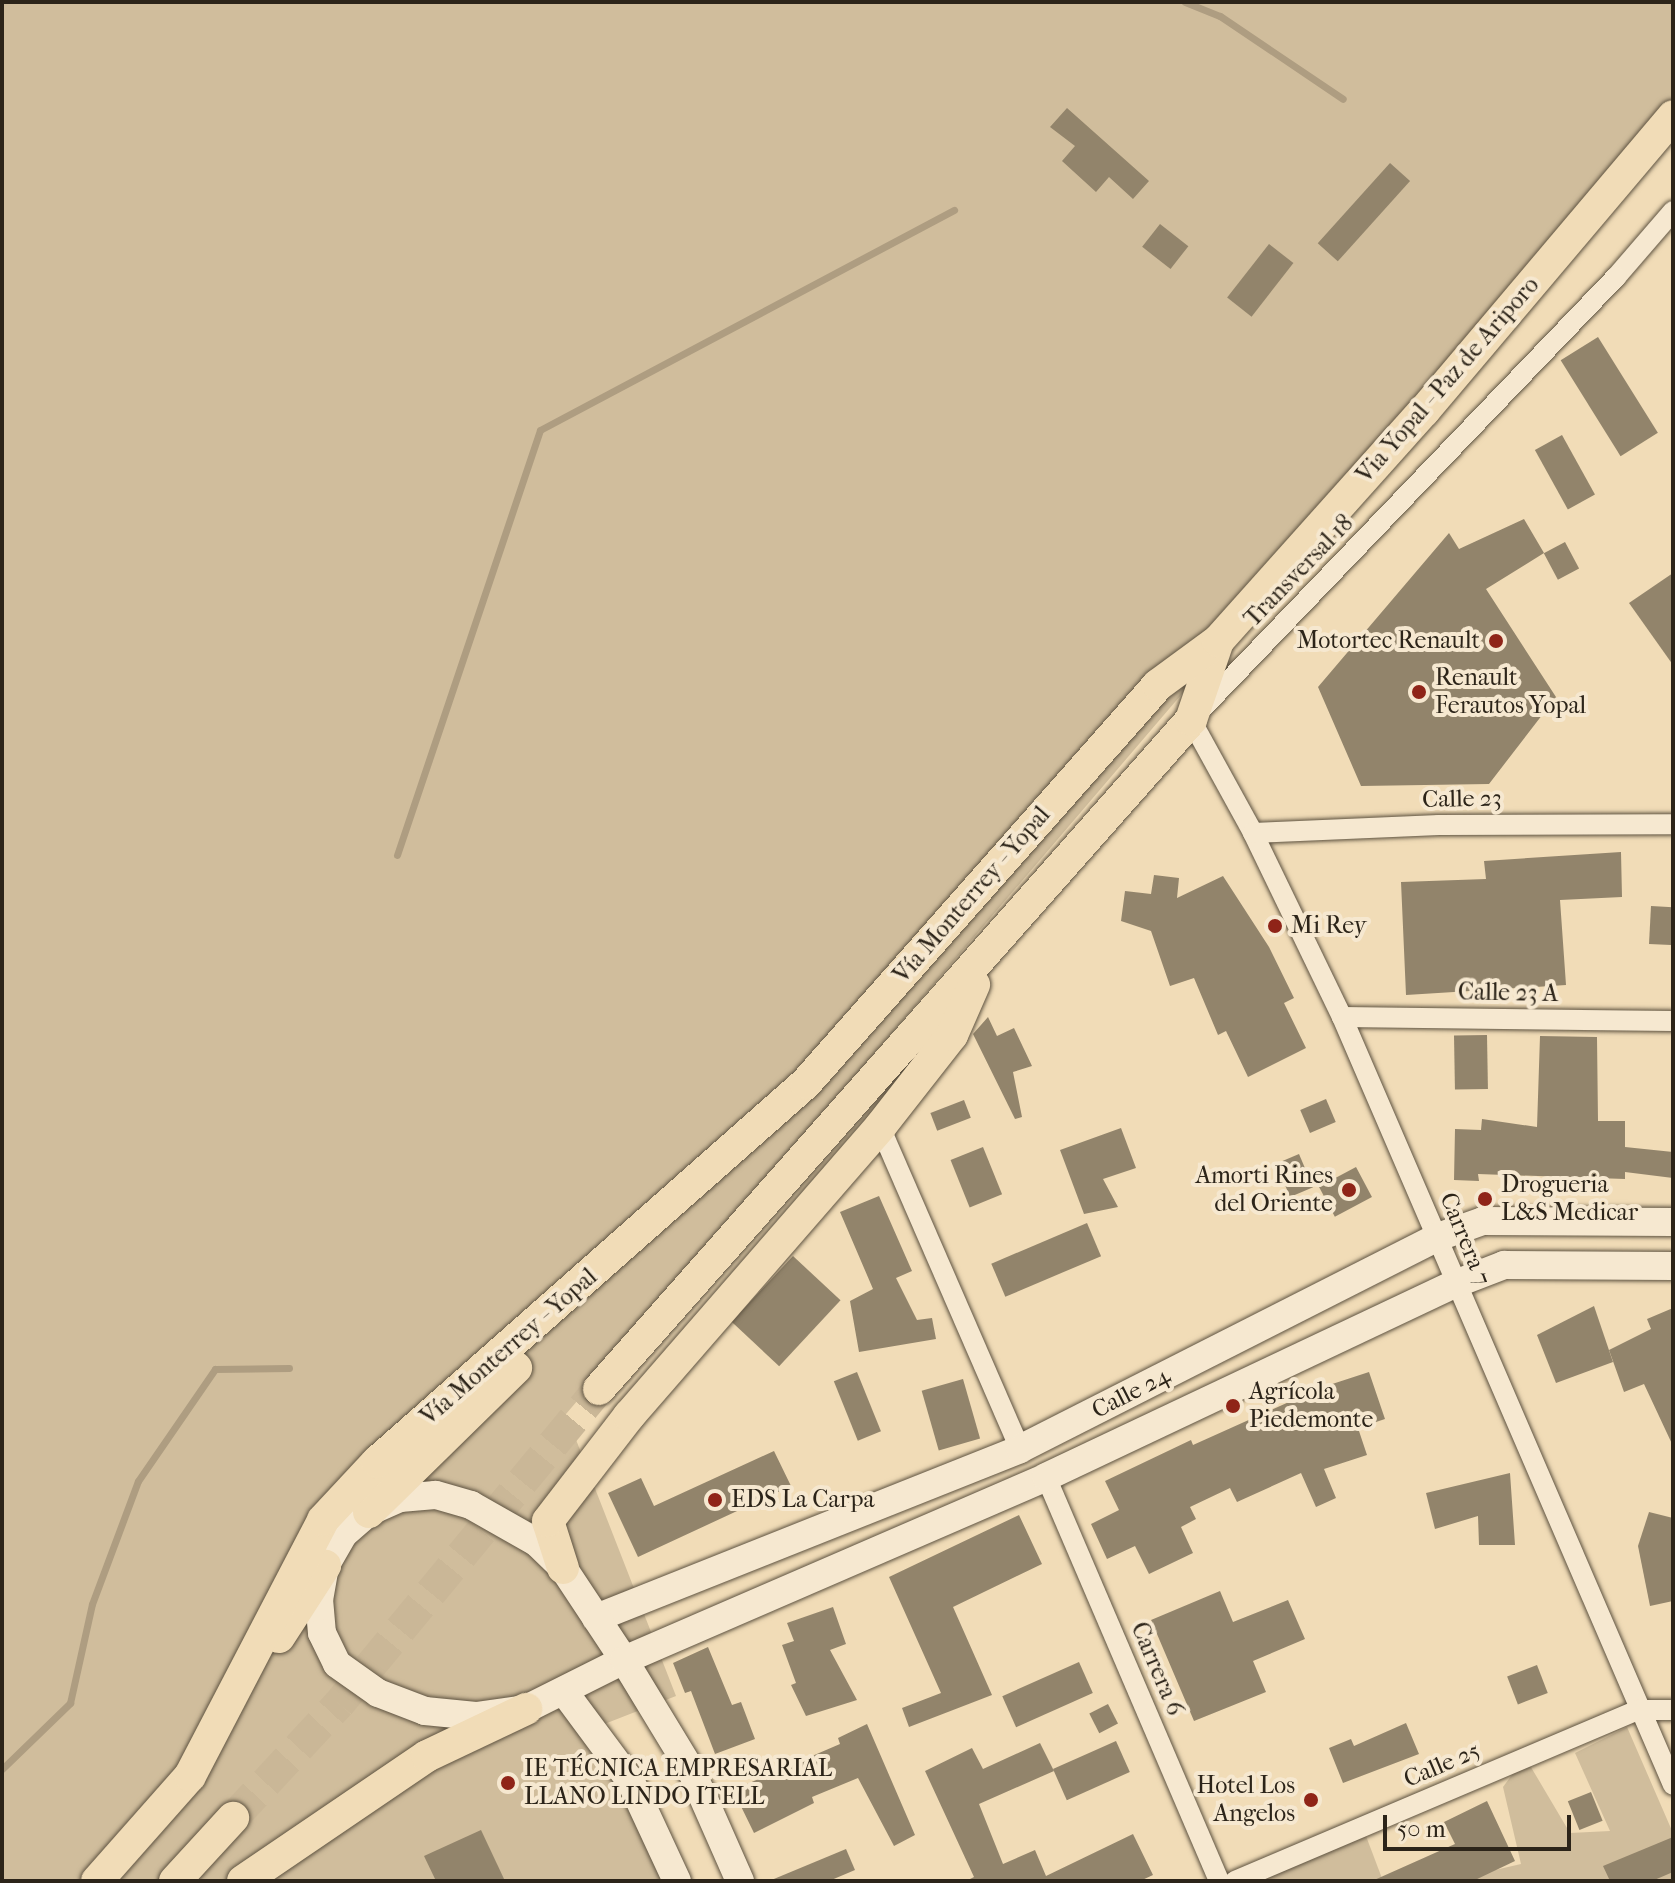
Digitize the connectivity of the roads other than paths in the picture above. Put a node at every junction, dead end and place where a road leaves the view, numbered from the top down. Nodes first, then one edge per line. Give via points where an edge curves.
1 (1673, 116) edge
2 (1673, 211) edge
3 (1218, 641) junction
4 (1191, 720) junction
5 (1673, 824) edge
6 (1253, 833) junction
7 (988, 955) junction
8 (1342, 1017) junction
9 (1673, 1021) edge
10 (806, 1083) junction
11 (880, 1127) junction
12 (1673, 1222) edge
13 (1438, 1237) junction
14 (1673, 1266) edge
15 (1455, 1284) junction
16 (599, 1389) tunnel mouth
17 (1020, 1449) junction
18 (1046, 1477) junction
19 (369, 1512) junction
20 (325, 1566) junction
21 (563, 1568) junction
22 (596, 1618) junction
23 (624, 1660) junction
24 (565, 1693) junction
25 (526, 1709) junction
26 (1638, 1710) junction
27 (1673, 1710) edge
28 (190, 1776) junction
29 (1673, 1785) edge
30 (233, 1818) tunnel mouth
31 (97, 1881) edge
32 (175, 1881) edge
33 (243, 1881) edge
34 (677, 1881) edge
35 (740, 1881) edge
36 (1219, 1881) edge
37 (1235, 1881) edge

1 - 3 main road, Via Yopal - Paz de Ariporo via 1424,411
2 - 4 street, Transversal 18
3 - 4 main road
3 - 10 main road, Vía Monterrey - Yopal via 1158,685
4 - 6 street, Carrera 7
4 - 7 main road
5 - 6 street, Calle 23 via 1439,825
6 - 8 street, Carrera 7
7 - 11 main road via 952,1035
7 - 16 main road
8 - 9 street, Calle 23 A
8 - 13 street, Carrera 7
10 - 19 main road
10 - 28 main road, Vía Monterrey - Yopal via 377,1462 323,1520
11 - 17 street
11 - 21 main road via 629,1416 548,1521
12 - 13 street, Calle 24 via 1483,1221
13 - 15 street, Carrera 7
13 - 17 street, Calle 24
14 - 15 street, Calle 24 via 1504,1265
15 - 18 street, Calle 24
15 - 26 street, Carrera 7
17 - 22 street, Calle 24
18 - 23 street, Calle 24
18 - 36 street, Carrera 6
19 - 20 street via 343,1535
19 - 21 street via 400,1498 435,1495 471,1505 515,1528
20 - 25 street via 319,1599 322,1633 337,1664 378,1693 425,1711 476,1716
20 - 28 main road
21 - 22 street
22 - 23 street
23 - 24 street
23 - 35 street via 692,1772
24 - 25 street
24 - 34 street via 631,1782
25 - 33 main road via 427,1756
26 - 27 street, Calle 25
26 - 29 street, Carrera 7
26 - 37 street, Calle 25
28 - 31 main road, Vía Monterrey - Yopal
30 - 32 main road

